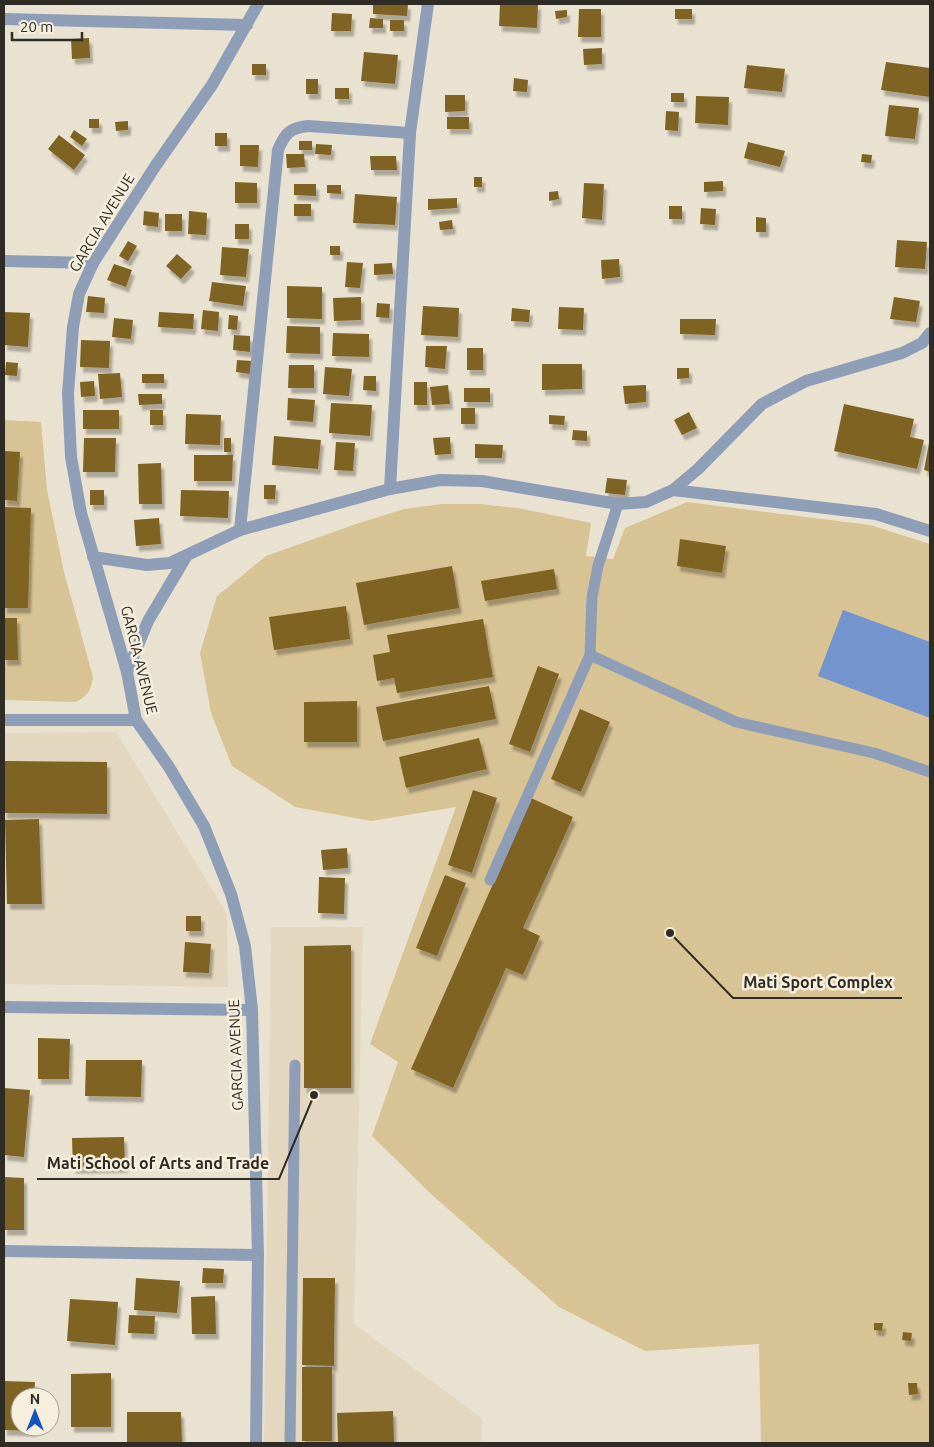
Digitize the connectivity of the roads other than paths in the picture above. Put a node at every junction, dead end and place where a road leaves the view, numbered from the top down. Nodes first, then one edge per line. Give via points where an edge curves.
1 (258, 4) edge
2 (428, 4) edge
3 (4, 19) edge
4 (247, 25) junction
5 (410, 133) junction
6 (4, 261) edge
7 (93, 264) junction
8 (930, 333) edge
9 (390, 489) junction
10 (674, 490) junction
11 (618, 504) junction
12 (240, 530) junction
13 (930, 531) edge
14 (93, 557) junction
15 (186, 557) junction
16 (590, 655) junction
17 (127, 672) junction
18 (4, 720) edge
19 (136, 720) junction
20 (930, 772) edge
21 (490, 880) dead end
22 (4, 1007) edge
23 (252, 1010) junction
24 (295, 1065) dead end
25 (4, 1251) edge
26 (258, 1255) junction
27 (256, 1443) edge
28 (290, 1443) edge

1 - 4 street, GARCIA AVENUE
2 - 5 street
3 - 4 street
4 - 7 street, GARCIA AVENUE via 212,85 156,164
5 - 9 street
5 - 12 street via 308,126 293,128 284,136 278,150
6 - 7 street
7 - 14 street, GARCIA AVENUE via 80,294 73,328 68,394 71,457
8 - 10 street via 922,343 902,353 806,381 762,404
9 - 11 street via 440,480 482,482
9 - 12 street
10 - 11 street via 646,502
10 - 13 street via 876,514
11 - 16 lane via 598,566 592,597
12 - 15 street
14 - 15 street via 147,564 170,563
14 - 17 street, GARCIA AVENUE
15 - 17 street via 148,621
16 - 20 lane via 736,722 874,753
16 - 21 lane
17 - 19 street, GARCIA AVENUE
18 - 19 street
19 - 23 street, GARCIA AVENUE via 170,768 204,826 232,894 245,946
22 - 23 street
23 - 26 street, GARCIA AVENUE
24 - 28 lane
25 - 26 street
26 - 27 street, GARCIA AVENUE

